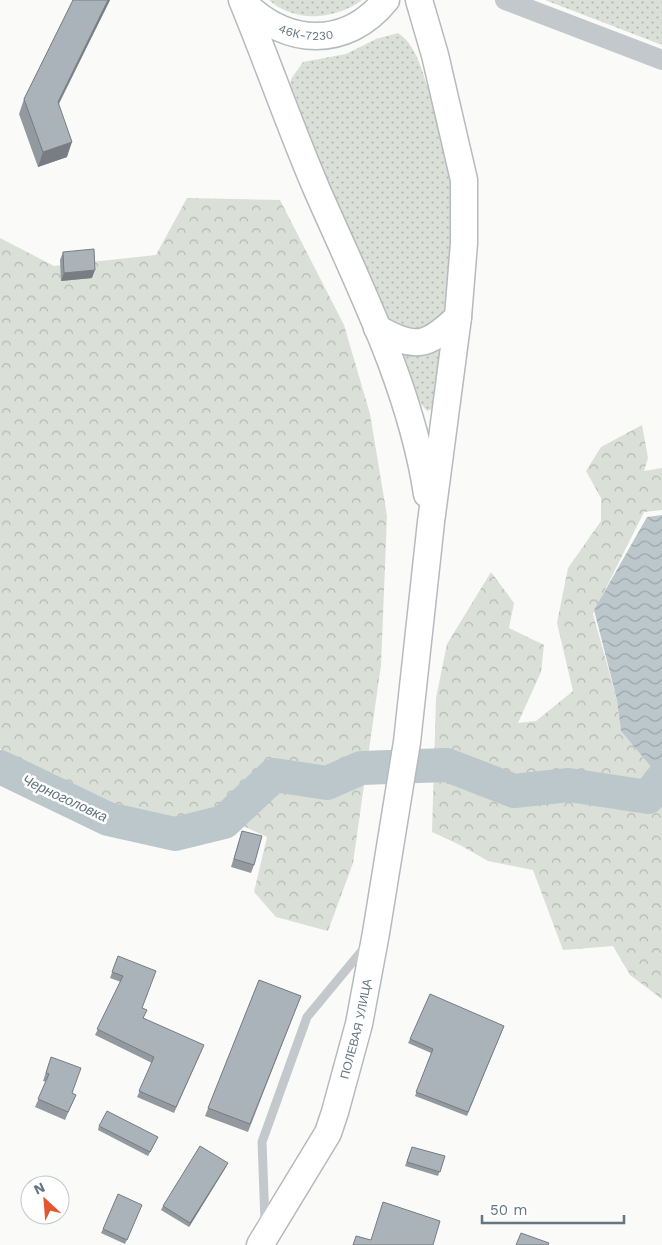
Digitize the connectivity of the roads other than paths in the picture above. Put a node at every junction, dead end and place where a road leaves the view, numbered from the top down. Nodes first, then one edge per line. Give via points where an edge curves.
1 (242, 0) edge
2 (399, 0) edge
3 (419, 0) edge
4 (505, 0) edge
5 (381, 6) edge
6 (662, 60) edge
7 (458, 317) junction
8 (377, 328) junction
9 (430, 522) junction
10 (376, 933) junction
11 (263, 1240) edge

1 - 5 main road, 46К-7230 via 260,18 274,26 306,36 332,35 355,27
1 - 8 main road via 305,161
2 - 5 street, 46К-7230
3 - 7 main road via 464,180 464,243
4 - 6 street
7 - 8 main road via 438,336 421,342 397,340
7 - 9 main road
8 - 9 main road via 407,409 422,465
9 - 10 main road, ПОЛЕВАЯ УЛИЦА via 406,742
10 - 11 main road, ПОЛЕВАЯ УЛИЦА via 359,1024 330,1126
10 - 11 lane via 307,1016 262,1142

